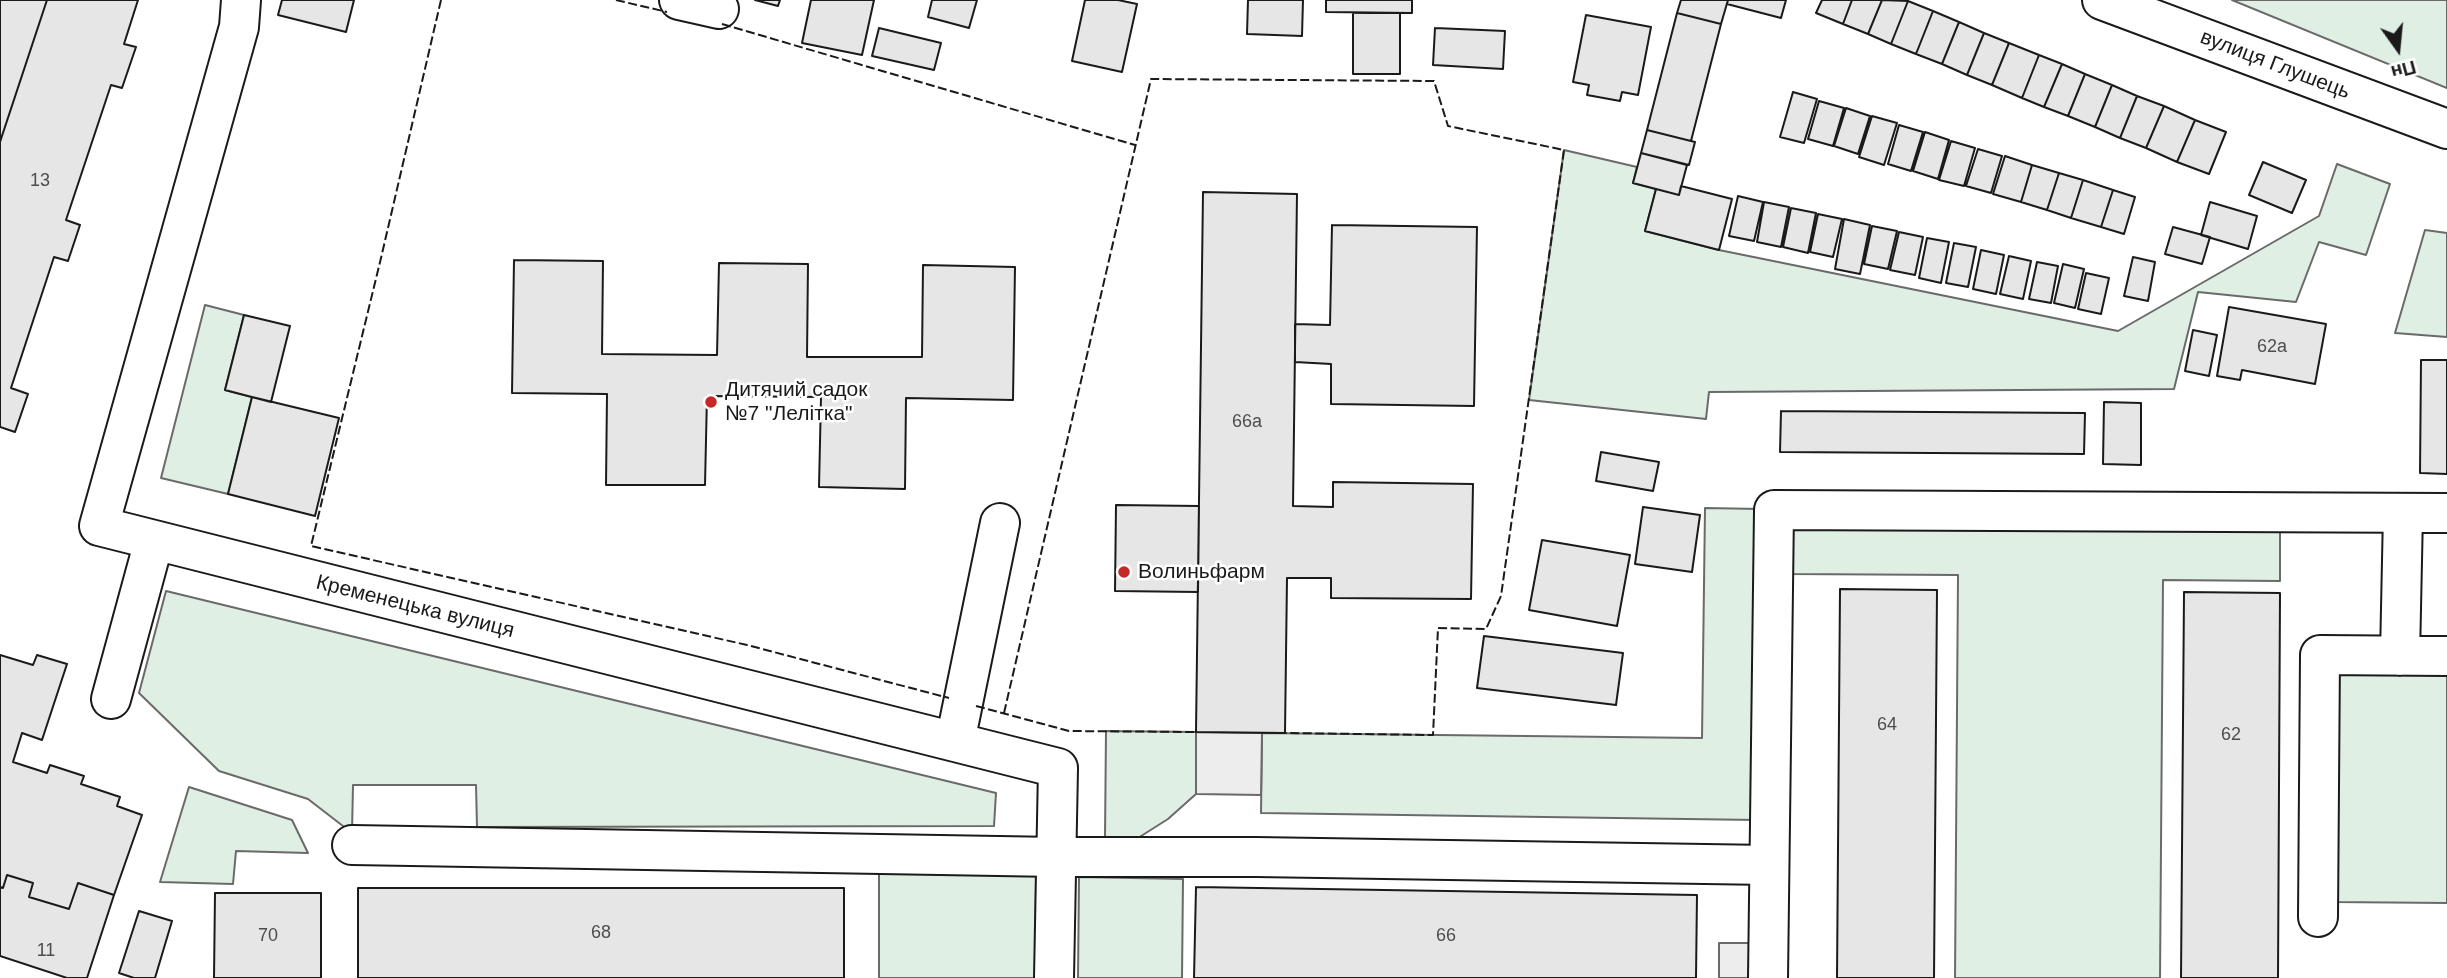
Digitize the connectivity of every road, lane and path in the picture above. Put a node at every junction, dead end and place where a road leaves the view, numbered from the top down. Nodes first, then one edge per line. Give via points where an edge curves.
1 (241, 0) edge
2 (679, 0) edge
3 (2102, 0) edge
4 (719, 9) dead end
5 (2447, 130) edge
6 (2403, 513) junction
7 (2447, 513) edge
8 (1000, 523) dead end
9 (154, 541) junction
10 (2400, 656) junction
11 (2447, 656) edge
12 (111, 699) dead end
13 (955, 742) junction
14 (352, 845) dead end
15 (1056, 857) junction
16 (1769, 864) junction
17 (2318, 916) dead end
18 (1054, 978) edge
19 (1768, 978) edge

1 - 9 street, Кременецька вулиця via 239,27 99,526
2 - 4 street
3 - 5 street, вулиця Глушець
6 - 7 street
6 - 10 street
6 - 16 street via 1774,510
8 - 13 street
9 - 12 street
9 - 13 street, Кременецька вулиця
10 - 11 street
10 - 17 street via 2320,655
13 - 15 street, Кременецька вулиця via 1058,768
14 - 15 street
15 - 16 street
15 - 18 street, Кременецька вулиця
16 - 19 street

